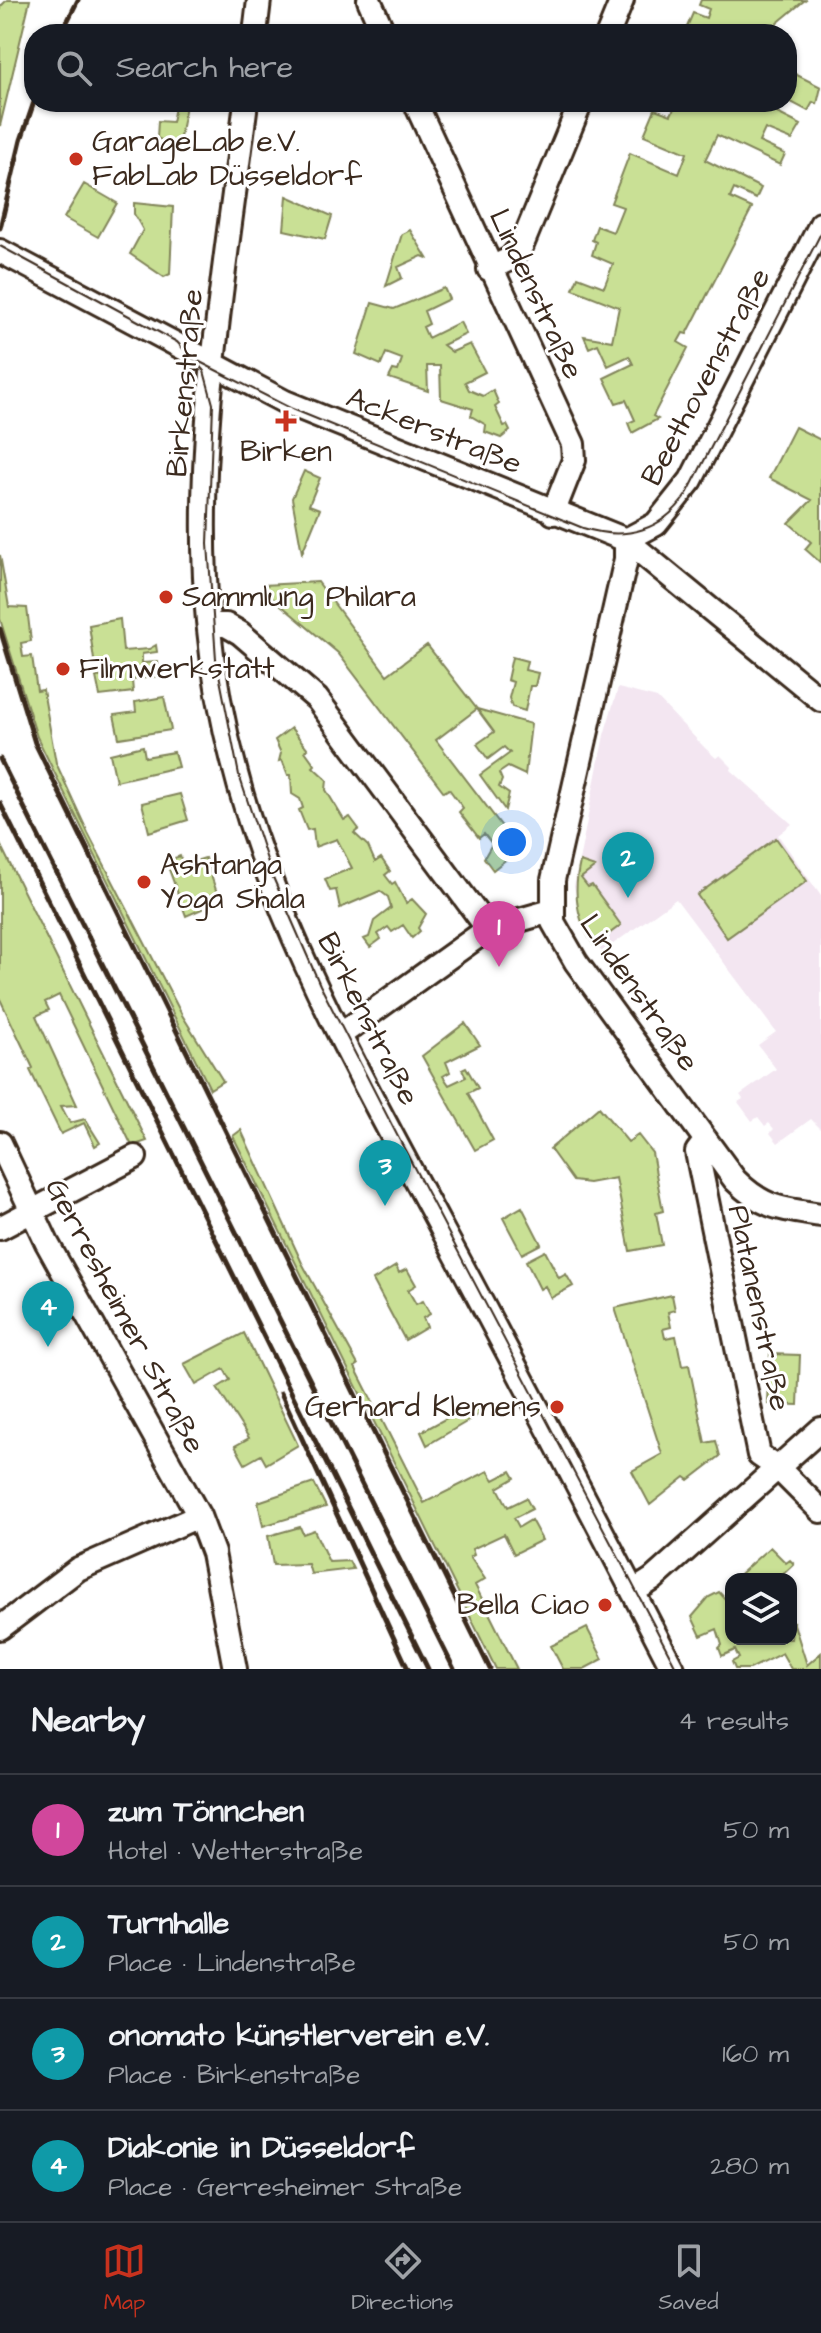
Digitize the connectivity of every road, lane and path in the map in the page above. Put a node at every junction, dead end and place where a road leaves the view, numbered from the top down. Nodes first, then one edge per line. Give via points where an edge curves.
1 (259, 0) edge
2 (369, 0) edge
3 (622, 0) edge
4 (256, 24) edge
5 (380, 24) edge
6 (612, 24) edge
7 (245, 112) edge
8 (419, 112) edge
9 (577, 112) edge
10 (821, 224) edge
11 (6, 254) edge
12 (489, 269) junction
13 (215, 365) junction
14 (553, 513) junction
15 (626, 540) junction
16 (209, 625) junction
17 (821, 700) edge
18 (551, 911) junction
19 (488, 929) junction
20 (340, 1035) junction
21 (706, 1140) junction
22 (0, 1143) edge
23 (135, 1157) dead end
24 (31, 1210) junction
25 (821, 1215) edge
26 (0, 1228) edge
27 (821, 1429) edge
28 (778, 1468) junction
29 (821, 1511) edge
30 (199, 1516) junction
31 (633, 1592) junction
32 (0, 1628) edge
33 (235, 1669) edge
34 (673, 1669) edge

1 - 4 street
2 - 5 street
3 - 6 street
7 - 13 street, Birkenstraße
8 - 12 street, Lindenstraße
9 - 12 street via 522,245 510,259
10 - 15 street, Beethovenstraße via 691,480 656,524
11 - 13 street, Ackerstraße
12 - 14 street, Lindenstraße via 573,444 574,460
13 - 14 street, Ackerstraße via 298,408
13 - 16 street, Birkenstraße via 205,525
14 - 15 street, Ackerstraße
15 - 17 street, Ackerstraße
15 - 18 street, Lindenstraße via 626,559 557,859
16 - 19 street via 226,625 240,633 317,699
16 - 20 street, Birkenstraße via 221,712 245,811 276,901
18 - 19 street
18 - 21 street, Lindenstraße via 576,962
19 - 20 street
20 - 31 street, Birkenstraße
21 - 25 street, Lindenstraße via 755,1200
21 - 28 street, Platanenstraße via 697,1152 759,1455
22 - 24 street, Gerresheimer Straße
23 - 24 street
24 - 26 street
24 - 30 street, Gerresheimer Straße
27 - 28 street
28 - 29 street, Platanenstraße
28 - 31 street
30 - 32 street via 78,1569
30 - 33 street, Gerresheimer Straße via 213,1553
31 - 34 street, Birkenstraße

